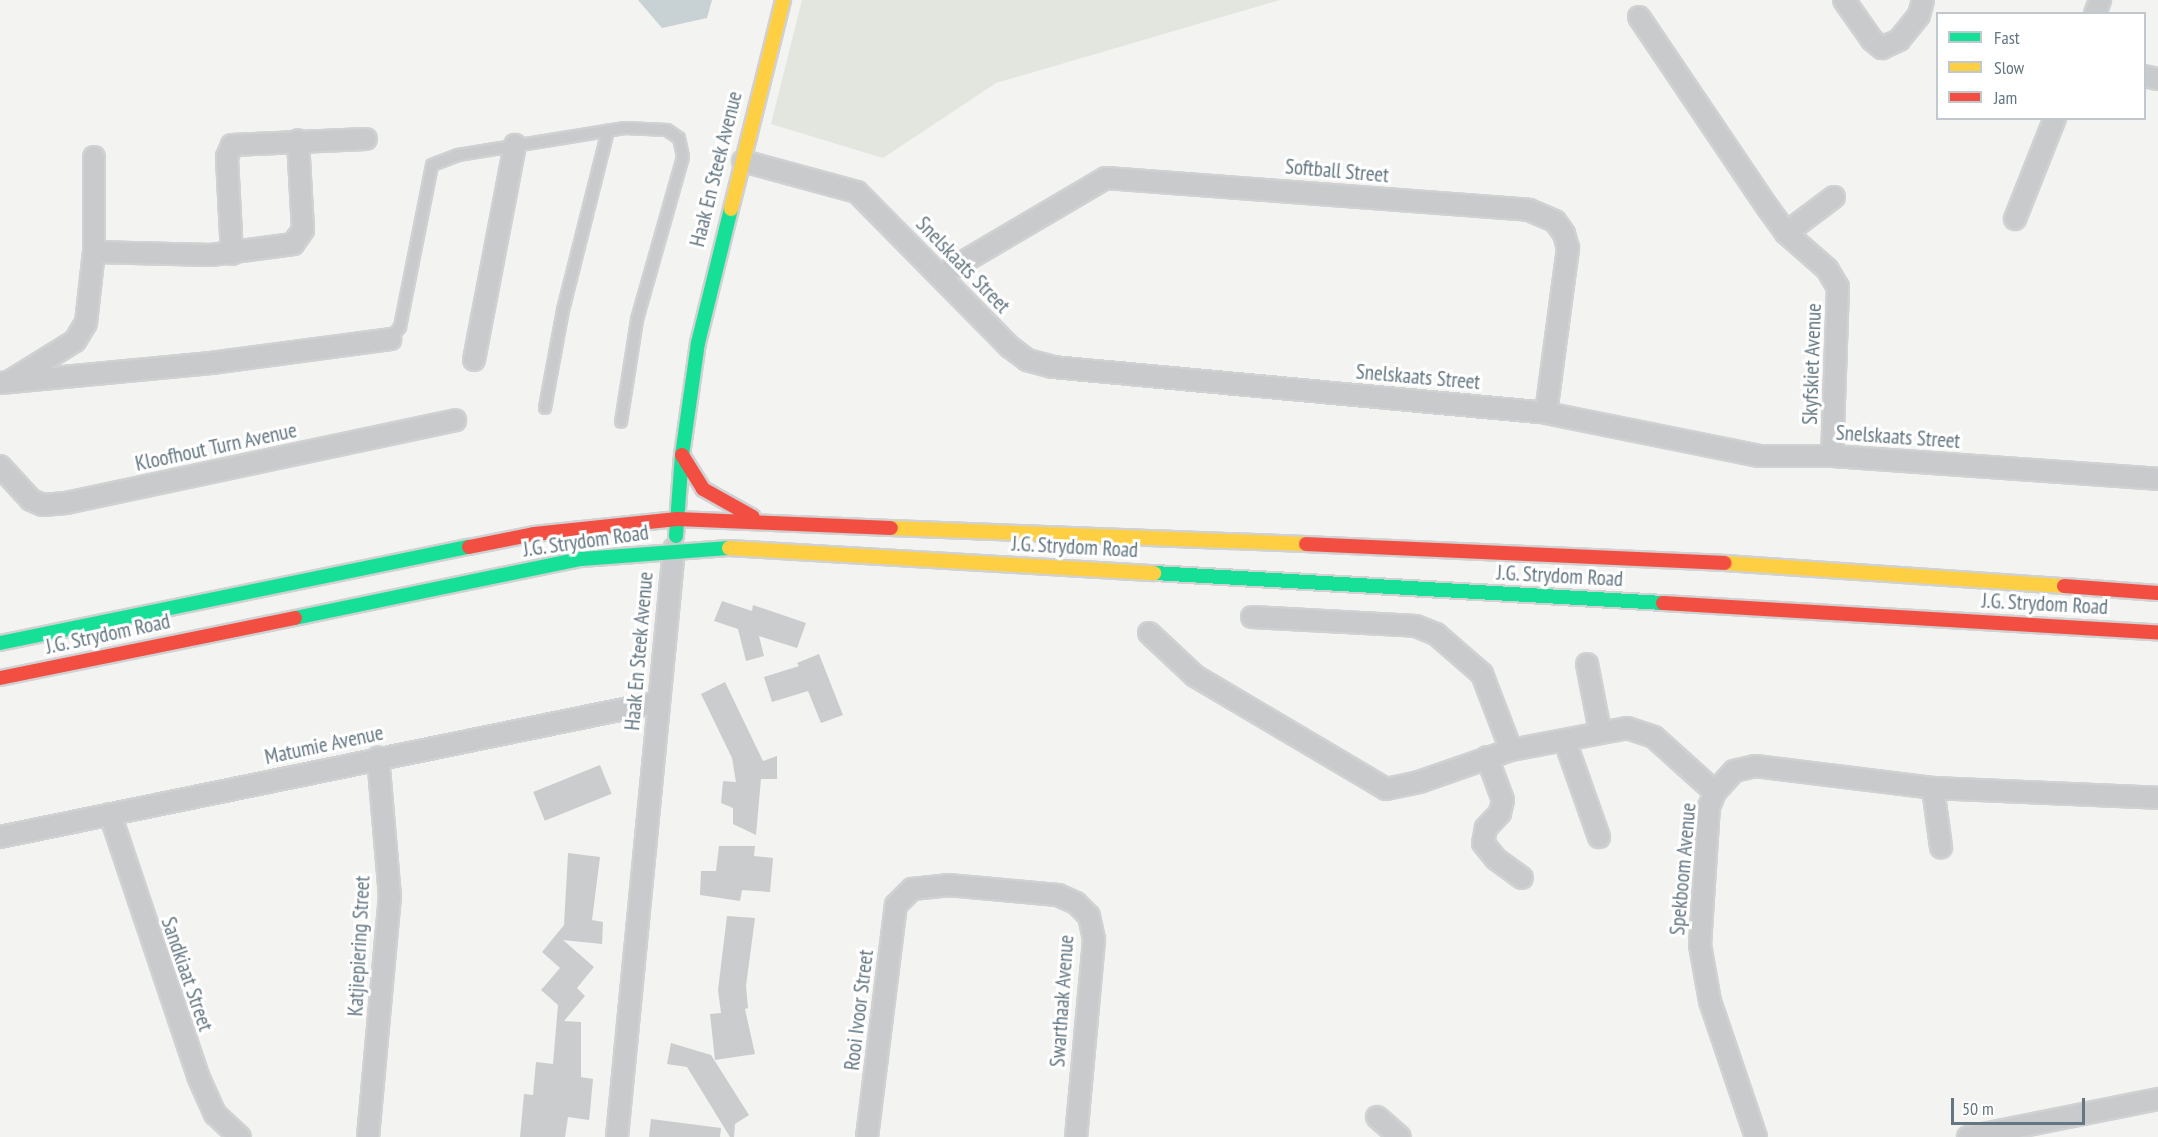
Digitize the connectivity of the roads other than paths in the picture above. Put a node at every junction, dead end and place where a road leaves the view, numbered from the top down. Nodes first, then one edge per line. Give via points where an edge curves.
1 (783, 0) edge
2 (1844, 0) edge
3 (1923, 0) edge
4 (1639, 17) dead end
5 (2054, 120) edge
6 (608, 131) junction
7 (298, 140) junction
8 (366, 140) dead end
9 (515, 146) junction
10 (94, 158) dead end
11 (743, 161) junction
12 (1834, 197) dead end
13 (2015, 219) dead end
14 (1786, 233) junction
15 (93, 252) junction
16 (232, 254) junction
17 (941, 275) junction
18 (390, 339) joint
19 (474, 360) dead end
20 (4, 383) edge
21 (545, 408) dead end
22 (1545, 414) junction
23 (455, 420) dead end
24 (621, 422) dead end
25 (682, 455) junction
26 (1832, 456) junction
27 (0, 466) edge
28 (2158, 479) edge
29 (677, 519) junction
30 (767, 522) junction
31 (674, 549) junction
32 (2158, 593) edge
33 (1252, 617) dead end
34 (2158, 632) edge
35 (1149, 633) dead end
36 (0, 643) edge
37 (1587, 664) dead end
38 (0, 678) edge
39 (658, 702) junction
40 (1600, 731) junction
41 (1565, 741) junction
42 (1511, 750) junction
43 (378, 758) junction
44 (1487, 758) junction
45 (1934, 788) junction
46 (1715, 792) junction
47 (2158, 798) edge
48 (110, 814) junction
49 (0, 837) edge
50 (1599, 837) dead end
51 (1941, 847) dead end
52 (1522, 878) dead end
53 (906, 893) joint
54 (2158, 1100) edge
55 (1377, 1117) dead end
56 (2000, 1133) edge
57 (240, 1137) edge
58 (368, 1137) edge
59 (617, 1137) edge
60 (867, 1137) edge
61 (1076, 1137) edge
62 (1400, 1137) edge
63 (1755, 1137) edge
64 (1968, 1137) edge

1 - 11 street, Haak En Steek Avenue
2 - 3 street via 1882,48 1899,40 1919,15
4 - 14 street
5 - 13 street
6 - 9 lane
6 - 21 lane via 563,310
6 - 24 lane via 641,126 668,130 679,138 683,157 637,320
7 - 8 street
7 - 16 street via 303,230 300,238 284,247
7 - 16 street via 241,142 229,149
9 - 18 lane via 458,155 432,165 400,327
9 - 19 street
10 - 15 street
11 - 17 street, Snelskaats Street via 857,192
11 - 25 street, Haak En Steek Avenue via 698,343
12 - 14 street
14 - 26 street, Skyfskiet Avenue via 1831,275 1839,295
15 - 16 street
15 - 20 street via 82,333
17 - 22 street, Snelskaats Street via 1010,347 1027,360 1053,367
17 - 22 street, Softball Street via 1106,178 1529,210 1555,221 1568,248
18 - 20 street via 211,363
22 - 26 street, Snelskaats Street via 1759,456
23 - 27 street, Kloofhout Turn Avenue via 66,503 43,505 31,500
25 - 29 street, Haak En Steek Avenue
25 - 30 street via 710,495
26 - 28 street, Snelskaats Street
29 - 30 street, J.G. Strydom Road
29 - 31 street, Haak En Steek Avenue
29 - 36 street, J.G. Strydom Road via 524,536
30 - 32 street, J.G. Strydom Road via 1657,558
31 - 34 street, J.G. Strydom Road via 767,549
31 - 38 street, J.G. Strydom Road via 581,559
31 - 39 street, Haak En Steek Avenue
33 - 42 street via 1416,626 1436,634 1482,674
35 - 44 street via 1195,676 1377,786 1405,787
37 - 40 street
39 - 43 street, Matumie Avenue
39 - 59 street, Haak En Steek Avenue
40 - 41 street
40 - 46 street via 1638,729 1654,737
41 - 42 street
41 - 50 street
42 - 44 street
43 - 48 street, Matumie Avenue
43 - 58 street, Katjiepiering Street via 390,897
44 - 52 street via 1503,800 1500,813 1486,828 1483,843 1496,859
45 - 46 street, Spekboom Avenue via 1755,766 1734,771
45 - 47 street, Spekboom Avenue
45 - 51 street
46 - 63 street, Spekboom Avenue via 1709,807 1699,914 1703,975
48 - 49 street, Matumie Avenue
48 - 57 street, Sandkiaat Street via 198,1076 215,1114
53 - 60 street, Rooi Ivoor Street via 896,905
53 - 61 street, Swarthaak Avenue via 921,886 948,885 1058,895 1076,903 1089,916 1094,939
54 - 56 street
55 - 62 street
56 - 64 street

